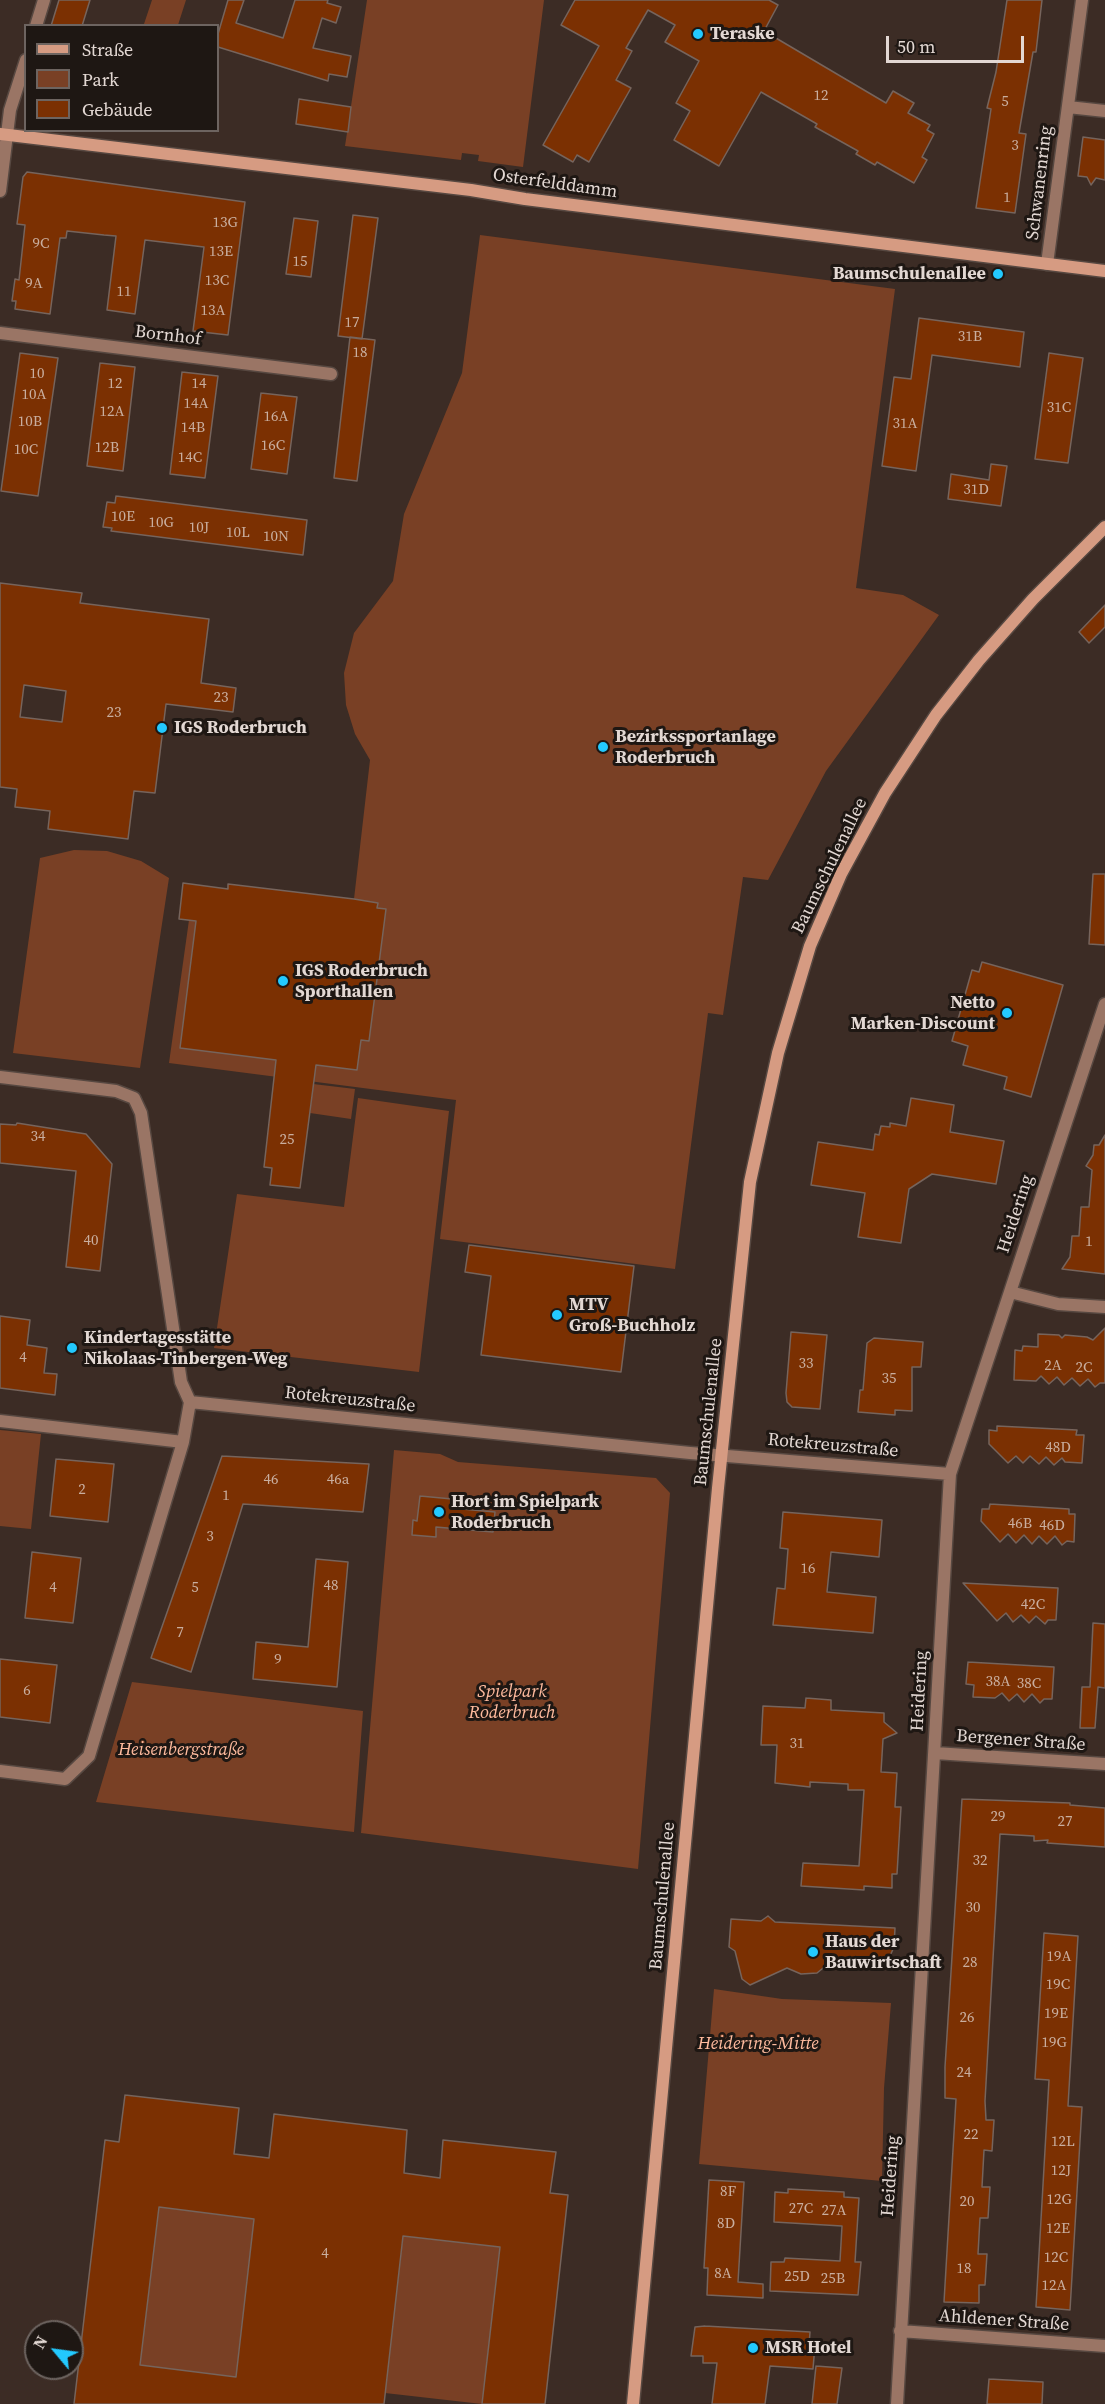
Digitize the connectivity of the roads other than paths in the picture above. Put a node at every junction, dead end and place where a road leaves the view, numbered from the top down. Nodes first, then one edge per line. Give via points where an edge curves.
1 (44, 0) edge
2 (1082, 0) edge
3 (37, 24) edge
4 (24, 66) edge
5 (1068, 107) junction
6 (1105, 111) edge
7 (4, 134) edge
8 (0, 191) edge
9 (1047, 264) junction
10 (1105, 271) edge
11 (0, 333) edge
12 (331, 374) dead end
13 (1105, 527) edge
14 (1105, 1004) edge
15 (0, 1077) edge
16 (1010, 1292) junction
17 (1105, 1306) edge
18 (190, 1402) junction
19 (0, 1421) edge
20 (183, 1443) junction
21 (722, 1455) junction
22 (950, 1474) junction
23 (935, 1753) junction
24 (1105, 1764) edge
25 (0, 1772) edge
26 (900, 2331) junction
27 (1105, 2346) edge
28 (633, 2404) edge
29 (897, 2404) edge

1 - 3 street
2 - 5 street, Schwanenring
4 - 7 street
5 - 6 street, Schwanenring
5 - 9 street, Schwanenring
7 - 8 street
7 - 9 main road, Osterfelddamm
9 - 10 main road, Osterfelddamm
11 - 12 street, Bornhof
13 - 21 main road, Baumschulenallee via 1033,599 936,715 841,874 810,946 777,1053 750,1182
14 - 16 street, Heidering
15 - 18 street via 116,1091 134,1098 141,1113 181,1382
16 - 17 street via 1058,1304
16 - 22 street, Heidering
18 - 20 street
18 - 21 street, Rotekreuzstraße
19 - 20 street
20 - 25 street via 88,1756 65,1779
21 - 22 street, Rotekreuzstraße
21 - 28 main road, Baumschulenallee
22 - 23 street, Heidering
23 - 24 street, Bergener Straße
23 - 26 street, Heidering
26 - 27 street, Ahldener Straße
26 - 29 street, Heidering

